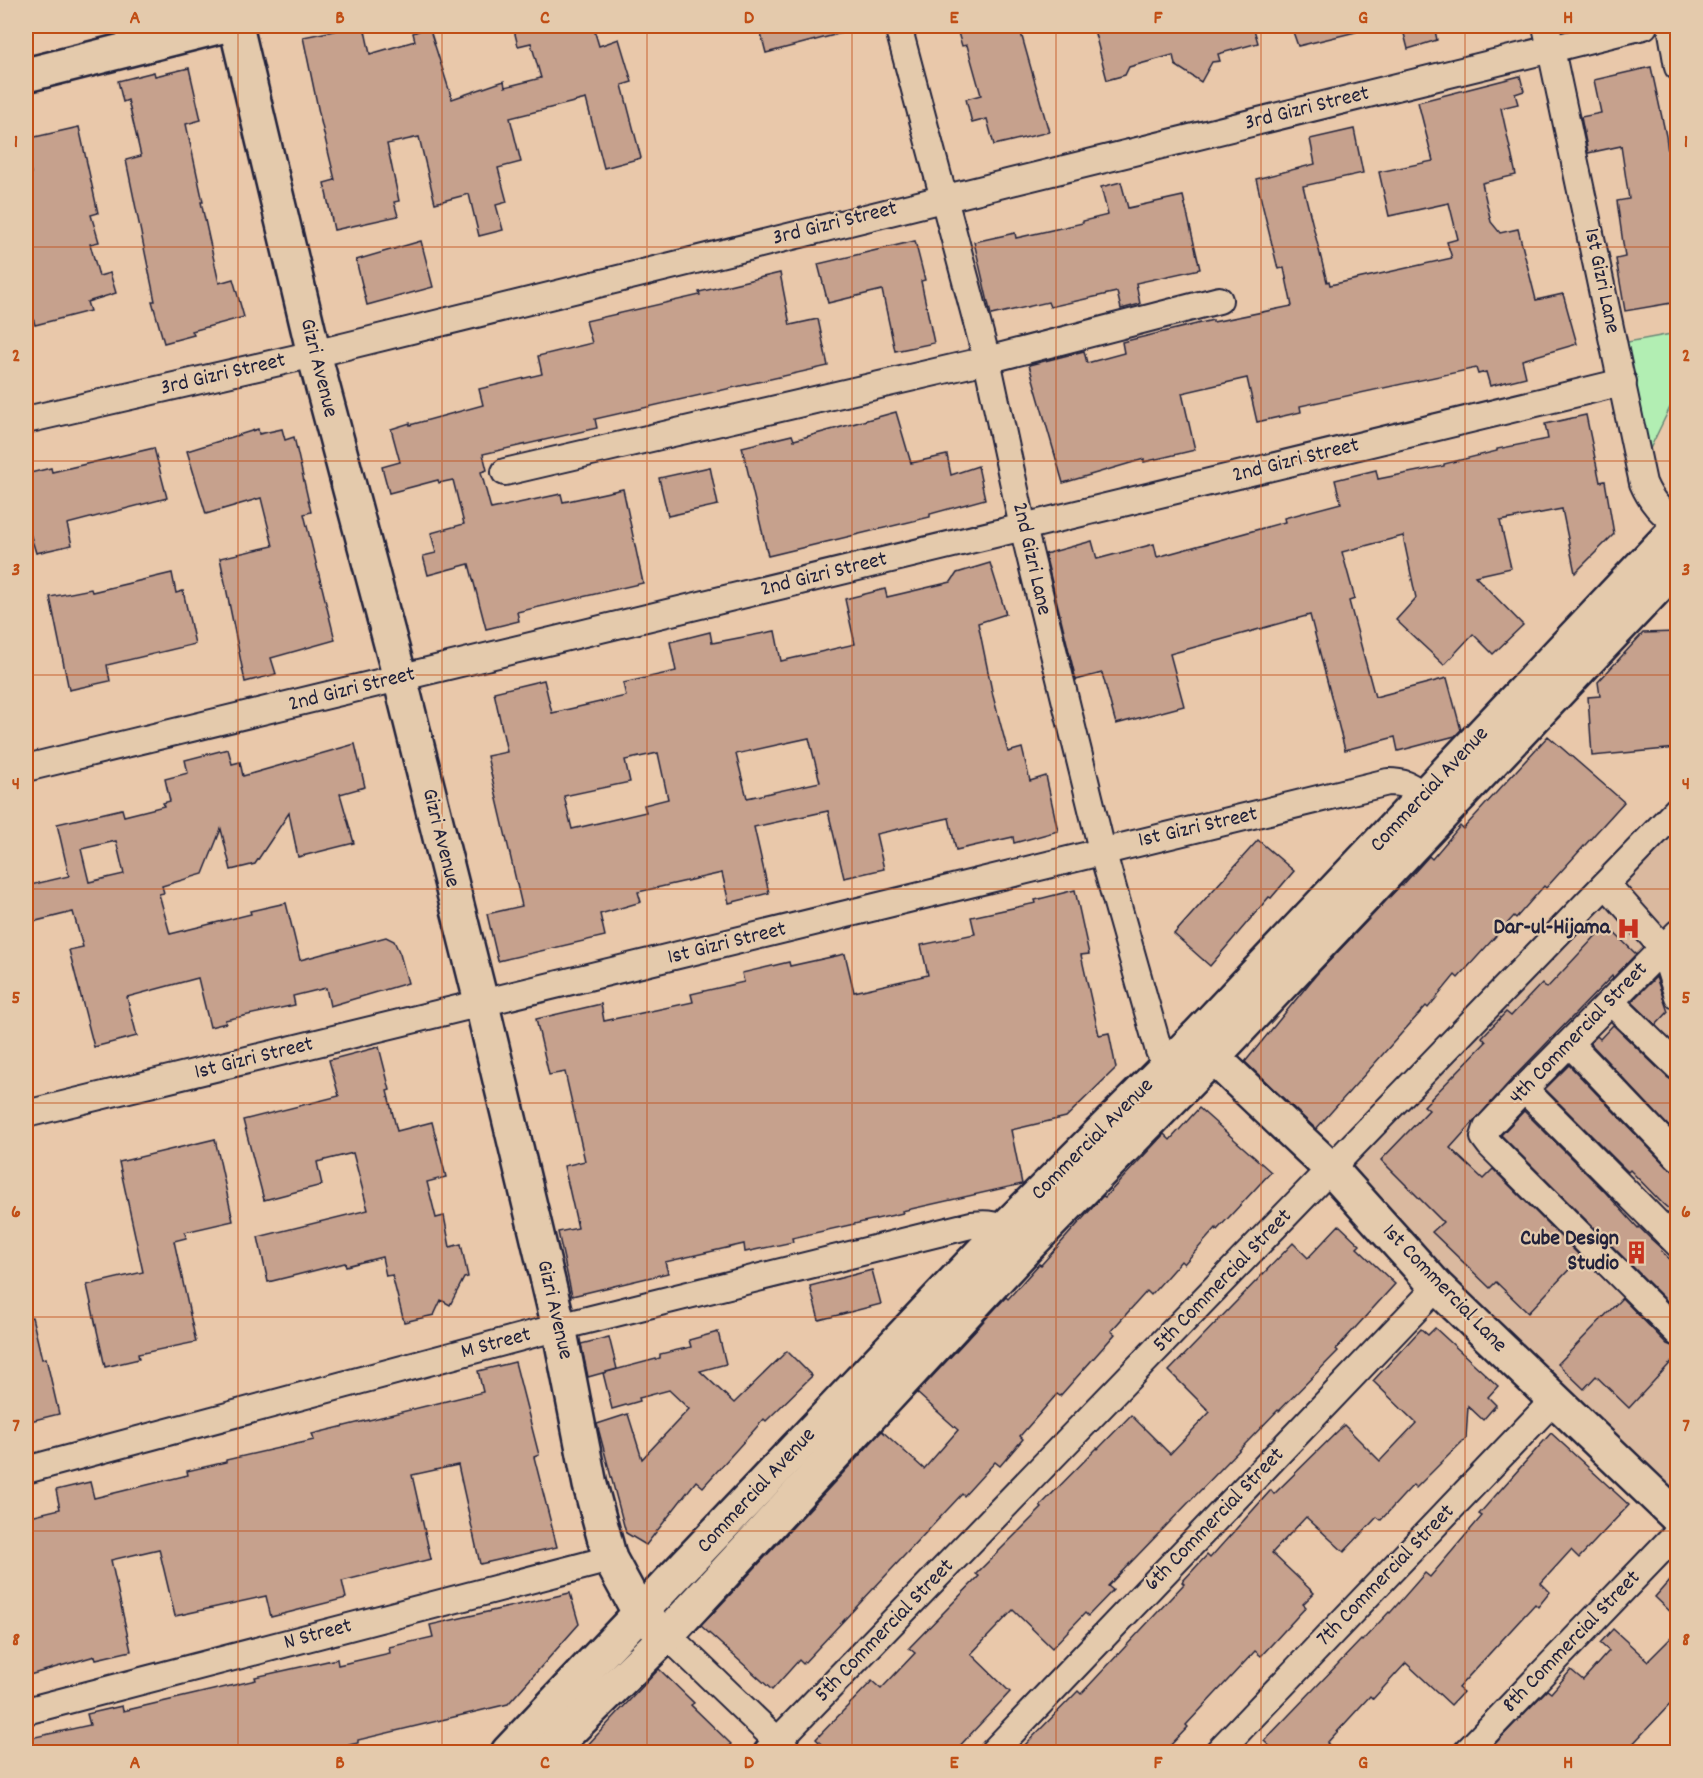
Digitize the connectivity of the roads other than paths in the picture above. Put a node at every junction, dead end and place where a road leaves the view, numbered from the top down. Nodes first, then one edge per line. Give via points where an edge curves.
1 (140, 26) edge
2 (222, 26) edge
3 (236, 26) edge
4 (898, 26) edge
5 (1644, 26) edge
6 (1671, 26) edge
7 (1549, 37) edge
8 (26, 53) edge
9 (1677, 66) edge
10 (26, 75) edge
11 (942, 197) junction
12 (1219, 300) dead end
13 (314, 354) junction
14 (987, 360) junction
15 (1623, 382) junction
16 (26, 420) edge
17 (505, 472) dead end
18 (1677, 526) edge
19 (1023, 527) junction
20 (1677, 565) edge
21 (400, 678) junction
22 (26, 768) edge
23 (1425, 795) junction
24 (1677, 809) edge
25 (1102, 850) junction
26 (1606, 884) junction
27 (1670, 940) edge
28 (1677, 996) edge
29 (1611, 1002) junction
30 (482, 1005) junction
31 (1570, 1044) junction
32 (1205, 1047) junction
33 (1677, 1066) edge
34 (1178, 1074) junction
35 (1524, 1089) junction
36 (26, 1114) edge
37 (1677, 1157) edge
38 (1331, 1169) junction
39 (1003, 1230) junction
40 (1677, 1244) edge
41 (1437, 1287) junction
42 (559, 1328) junction
43 (1677, 1333) edge
44 (1554, 1400) junction
45 (26, 1470) edge
46 (1677, 1518) edge
47 (1677, 1532) edge
48 (609, 1559) junction
49 (640, 1614) junction
50 (667, 1635) junction
51 (26, 1711) edge
52 (552, 1749) edge
53 (778, 1749) edge
54 (507, 1752) edge
55 (993, 1752) edge
56 (1218, 1752) edge
57 (1467, 1752) edge

1 - 8 main road
2 - 10 main road
3 - 13 main road, Gizri Avenue
4 - 11 street, 2nd Gizri Lane
5 - 7 street, 3rd Gizri Street
6 - 9 street
7 - 11 street, 3rd Gizri Street
7 - 15 street, 1st Gizri Lane
11 - 13 street, 3rd Gizri Street
11 - 14 street, 2nd Gizri Lane
12 - 14 street
13 - 16 street, 3rd Gizri Street
13 - 21 main road, Gizri Avenue
14 - 17 street
14 - 19 street, 2nd Gizri Lane
15 - 18 street, 1st Gizri Lane via 1643,483 1658,509
15 - 19 street, 2nd Gizri Street
18 - 23 main road, Commercial Avenue
19 - 21 street, 2nd Gizri Street
19 - 25 street, 2nd Gizri Lane
20 - 32 main road, Commercial Avenue
21 - 22 street, 2nd Gizri Street
21 - 30 main road, Gizri Avenue
23 - 25 street, 1st Gizri Street via 1402,782 1388,782
23 - 32 main road, Commercial Avenue
24 - 26 street, 5th Commercial Street
25 - 30 street, 1st Gizri Street
25 - 34 street, 2nd Gizri Lane via 1160,1051
26 - 27 street
26 - 38 street, 5th Commercial Street
27 - 28 street
27 - 29 street, 4th Commercial Street
29 - 31 street, 4th Commercial Street
29 - 33 street
30 - 36 street, 1st Gizri Street
30 - 42 main road, Gizri Avenue
31 - 35 street, 4th Commercial Street
31 - 37 street
32 - 34 main road, Commercial Avenue
32 - 38 main road, 1st Commercial Lane
34 - 39 main road, Commercial Avenue
34 - 50 main road, Commercial Avenue via 1025,1250
35 - 40 street
35 - 43 street, 4th Commercial Street via 1487,1128 1484,1137
38 - 41 main road, 1st Commercial Lane
38 - 53 street, 5th Commercial Street
39 - 42 street, M Street via 988,1224 971,1225
39 - 49 main road, Commercial Avenue
41 - 44 main road, 1st Commercial Lane
41 - 55 street, 6th Commercial Street
42 - 45 street, M Street
42 - 48 main road, Gizri Avenue
44 - 46 main road, 1st Commercial Lane
44 - 56 street, 7th Commercial Street
47 - 57 street, 8th Commercial Street
48 - 49 main road, Gizri Avenue
48 - 51 street, N Street
49 - 50 main road, Gizri Avenue
49 - 54 main road, Commercial Avenue
50 - 52 main road, Commercial Avenue
50 - 53 street
52 - 54 street

